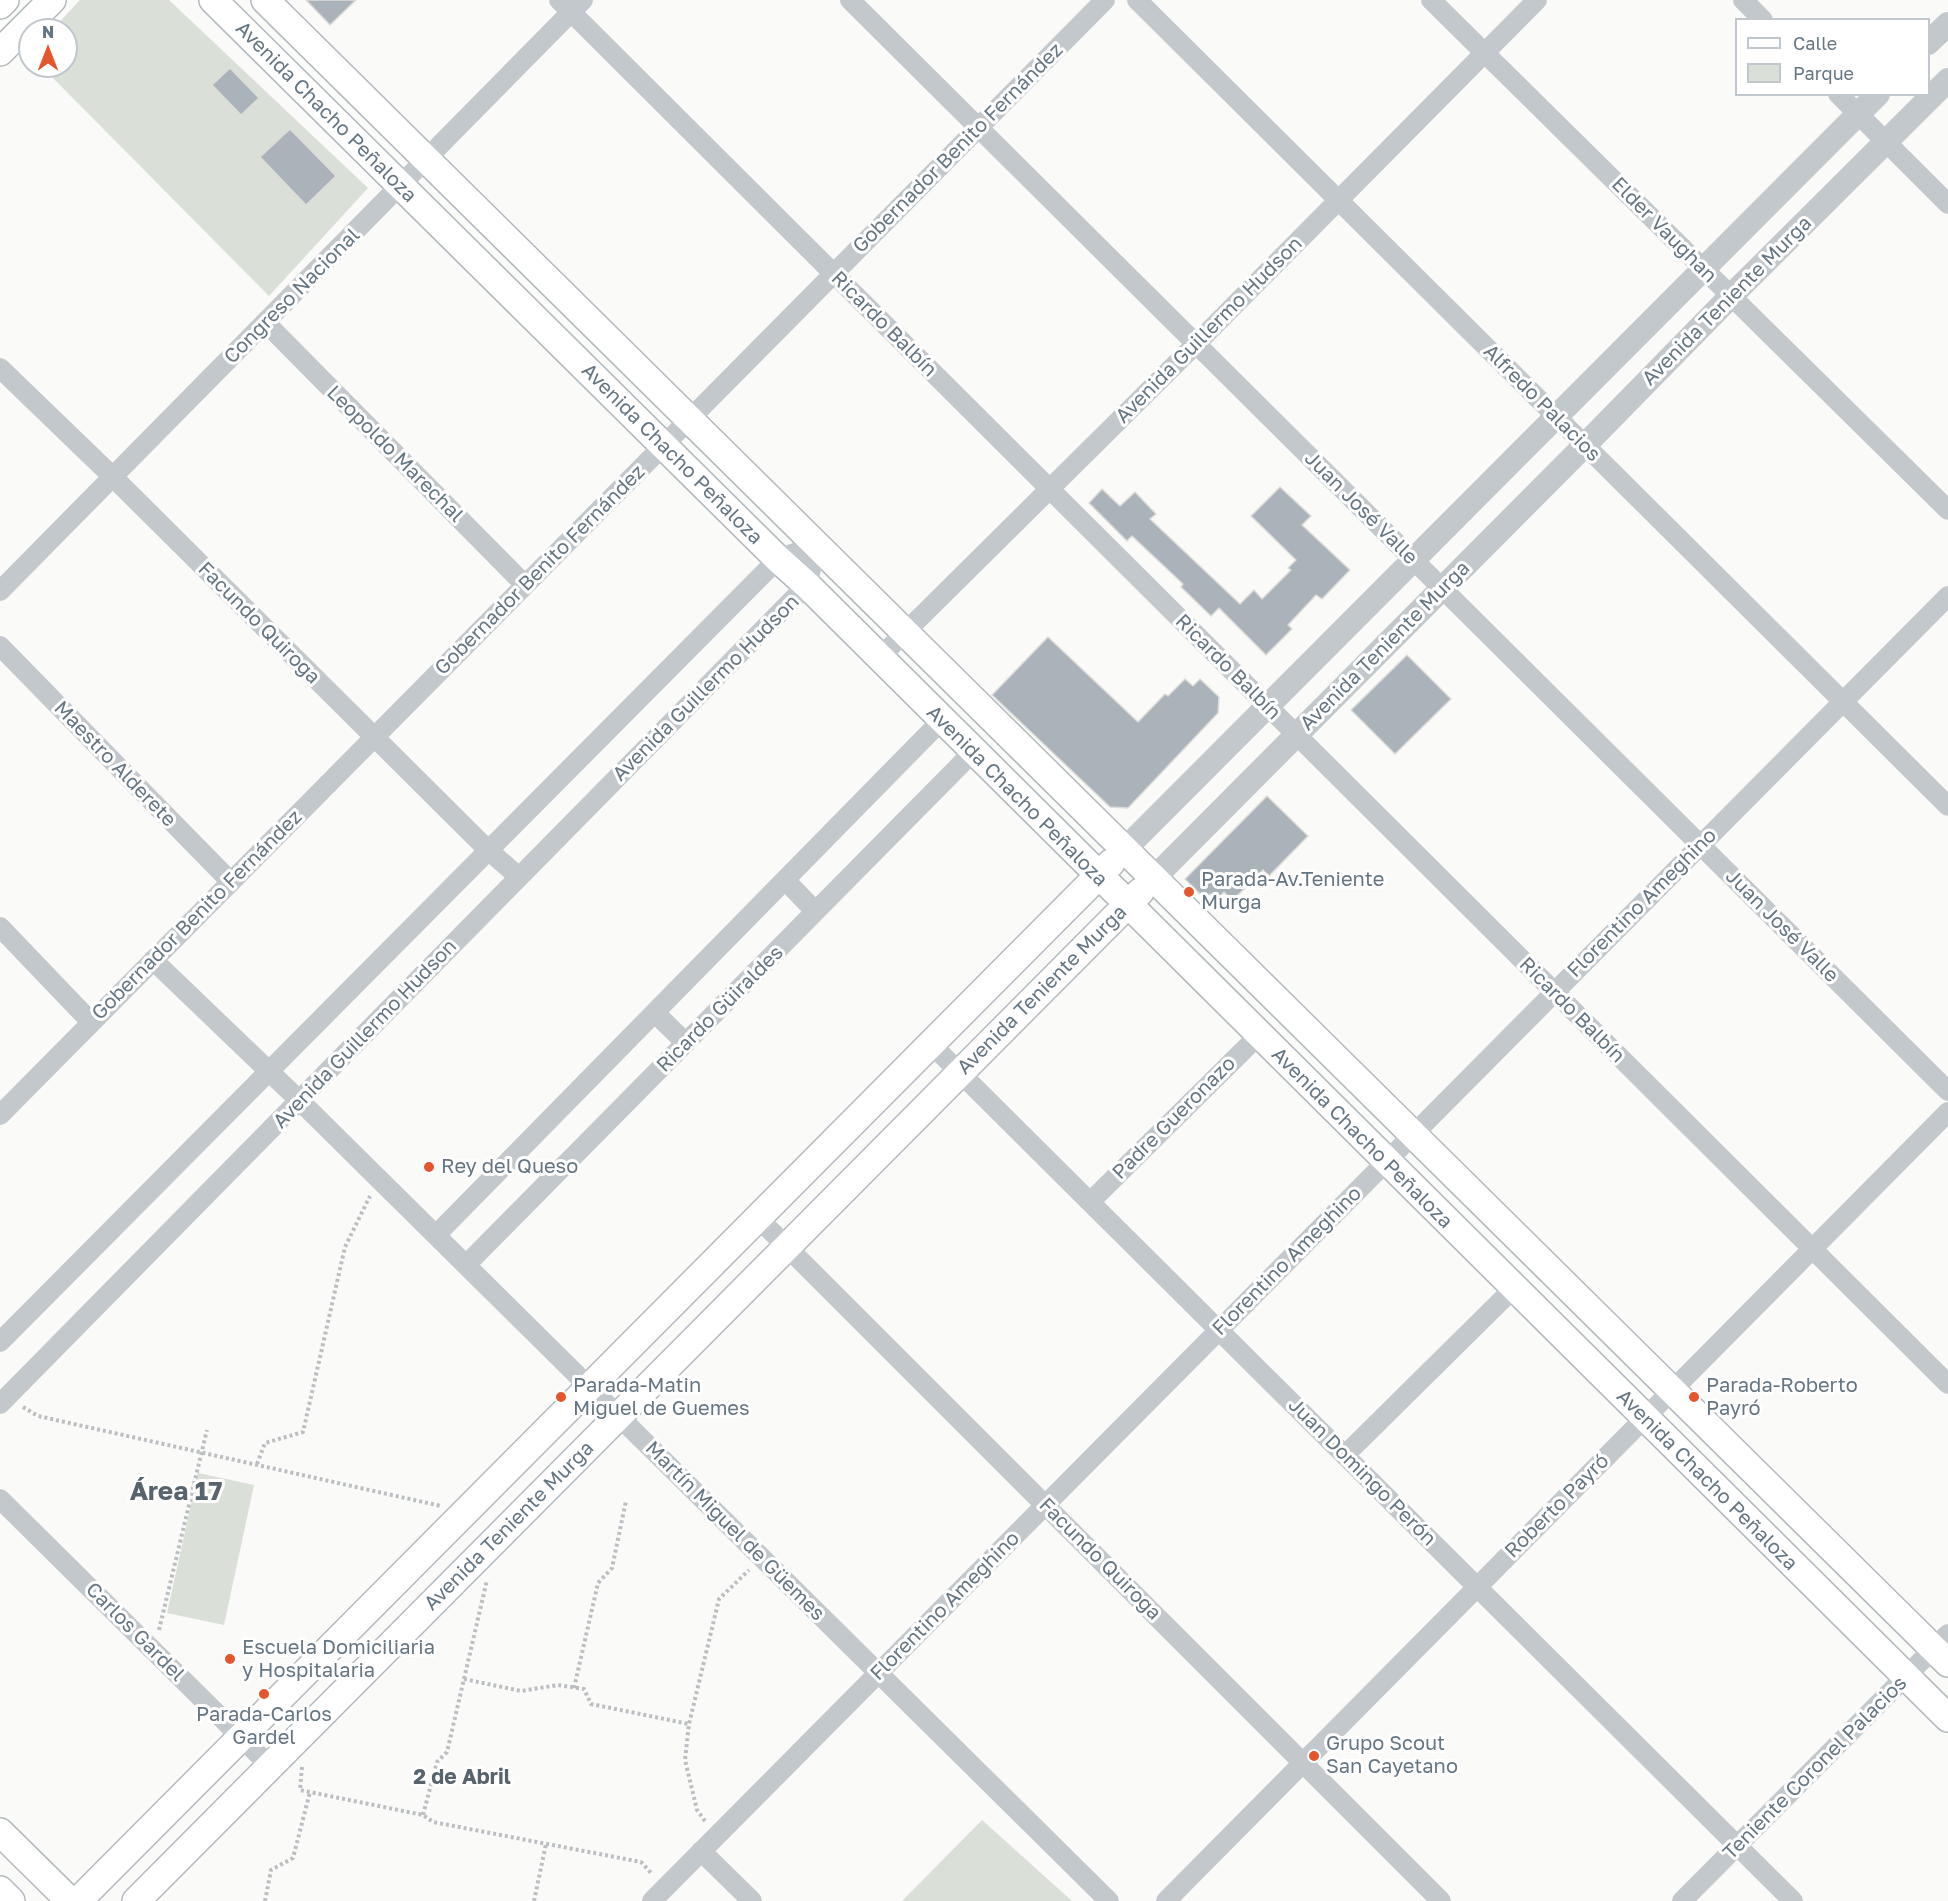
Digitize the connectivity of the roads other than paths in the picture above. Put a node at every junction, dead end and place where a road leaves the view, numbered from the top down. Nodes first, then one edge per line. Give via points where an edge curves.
1 (5, 0) edge
2 (52, 0) edge
3 (213, 0) edge
4 (265, 0) edge
5 (850, 0) edge
6 (1105, 0) edge
7 (1137, 0) edge
8 (1431, 0) edge
9 (1538, 0) edge
10 (1743, 0) edge
11 (571, 4) edge
12 (0, 5) edge
13 (1761, 18) edge
14 (1948, 24) edge
15 (1930, 43) edge
16 (0, 52) edge
17 (1485, 53) junction
18 (1948, 80) edge
19 (1840, 96) edge
20 (1876, 96) edge
21 (1858, 114) junction
22 (979, 128) junction
23 (1885, 141) junction
24 (426, 159) junction
25 (401, 186) junction
26 (1338, 201) junction
27 (1948, 204) edge
28 (1704, 269) junction
29 (834, 273) junction
30 (1731, 296) junction
31 (265, 322) junction
32 (1196, 344) junction
33 (0, 368) edge
34 (1556, 417) junction
35 (689, 419) junction
36 (1585, 445) junction
37 (663, 446) junction
38 (114, 477) junction
39 (1050, 490) junction
40 (1948, 510) edge
41 (817, 545) junction
42 (778, 559) junction
43 (1413, 560) junction
44 (525, 585) junction
45 (807, 585) junction
46 (1442, 589) junction
47 (0, 591) edge
48 (1948, 596) edge
49 (905, 633) junction
50 (0, 646) edge
51 (879, 658) junction
52 (1843, 702) junction
53 (1268, 706) junction
54 (941, 721) junction
55 (1297, 735) junction
56 (374, 738) junction
57 (973, 752) junction
58 (1948, 806) edge
59 (1701, 845) junction
60 (1125, 849) junction
61 (488, 850) junction
62 (1098, 876) junction
63 (519, 878) junction
64 (1154, 878) junction
65 (785, 880) junction
66 (231, 882) junction
67 (1127, 905) junction
68 (816, 911) junction
69 (0, 927) edge
70 (153, 960) junction
71 (1554, 992) junction
72 (655, 1012) junction
73 (91, 1022) junction
74 (1259, 1035) junction
75 (686, 1043) junction
76 (931, 1044) junction
77 (269, 1071) junction
78 (960, 1073) junction
79 (1948, 1091) edge
80 (300, 1101) junction
81 (1948, 1112) edge
82 (0, 1115) edge
83 (1413, 1134) junction
84 (1386, 1161) junction
85 (1090, 1202) junction
86 (758, 1218) junction
87 (436, 1235) junction
88 (788, 1246) junction
89 (1812, 1249) junction
90 (466, 1265) junction
91 (1514, 1288) junction
92 (1219, 1329) junction
93 (0, 1342) edge
94 (1948, 1384) edge
95 (590, 1387) junction
96 (1672, 1390) junction
97 (4, 1400) edge
98 (619, 1416) junction
99 (1645, 1418) junction
100 (1345, 1455) junction
101 (0, 1498) edge
102 (1046, 1504) junction
103 (1478, 1587) junction
104 (1943, 1649) edge
105 (878, 1672) junction
106 (1906, 1677) junction
107 (1948, 1719) edge
108 (242, 1737) junction
109 (1303, 1763) junction
110 (270, 1766) junction
111 (0, 1832) edge
112 (1737, 1846) junction
113 (701, 1851) junction
114 (0, 1890) edge
115 (659, 1894) edge
116 (11, 1901) edge
117 (70, 1901) edge
118 (78, 1901) edge
119 (136, 1901) edge
120 (752, 1901) edge
121 (1109, 1901) edge
122 (1166, 1901) edge
123 (1441, 1901) edge
124 (1682, 1901) edge
125 (1793, 1901) edge

1 - 12 main road
2 - 16 main road
3 - 25 main road, Avenida Chacho Peñaloza
4 - 24 main road, Avenida Chacho Peñaloza
5 - 22 street, Juan José Valle
6 - 22 street, Gobernador Benito Fernández
7 - 26 street, Alfredo Palacios
8 - 17 street, Elder Vaughan
9 - 17 street, Avenida Guillermo Hudson
10 - 13 street
11 - 24 street, Congreso Nacional
11 - 29 street, Ricardo Balbín
14 - 15 street
17 - 26 street, Avenida Guillermo Hudson
17 - 28 street, Elder Vaughan
18 - 23 street, Avenida Teniente Murga
19 - 21 street
20 - 21 street, Avenida Teniente Murga
21 - 23 street
21 - 28 street, Avenida Teniente Murga
22 - 29 street, Gobernador Benito Fernández
22 - 32 street, Juan José Valle
23 - 27 street
23 - 30 street, Avenida Teniente Murga
24 - 25 street, Congreso Nacional
24 - 35 main road, Avenida Chacho Peñaloza
25 - 31 street, Congreso Nacional
25 - 37 main road, Avenida Chacho Peñaloza
26 - 32 street, Avenida Guillermo Hudson
26 - 34 street, Alfredo Palacios
28 - 30 street, Elder Vaughan
28 - 34 street, Avenida Teniente Murga
29 - 35 street, Gobernador Benito Fernández
29 - 39 street, Ricardo Balbín
30 - 36 street, Avenida Teniente Murga
30 - 40 street, Elder Vaughan
31 - 38 street, Congreso Nacional
31 - 44 street, Leopoldo Marechal
32 - 39 street, Avenida Guillermo Hudson
32 - 43 street, Juan José Valle
33 - 38 street, Facundo Quiroga
34 - 36 street, Alfredo Palacios
34 - 43 street, Avenida Teniente Murga
35 - 37 street, Gobernador Benito Fernández
35 - 41 main road, Avenida Chacho Peñaloza
36 - 46 street, Avenida Teniente Murga
36 - 52 street, Alfredo Palacios
37 - 42 main road, Avenida Chacho Peñaloza
37 - 44 street, Gobernador Benito Fernández
38 - 47 street, Congreso Nacional
38 - 56 street, Facundo Quiroga
39 - 49 street, Avenida Guillermo Hudson
39 - 53 street, Ricardo Balbín
41 - 42 street, Avenida Guillermo Hudson
41 - 45 street, Avenida Guillermo Hudson
41 - 49 main road, Avenida Chacho Peñaloza
42 - 45 main road, Avenida Chacho Peñaloza
42 - 61 street, Avenida Guillermo Hudson
43 - 46 street, Juan José Valle
43 - 53 street, Avenida Teniente Murga
44 - 56 street, Gobernador Benito Fernández
45 - 51 main road, Avenida Chacho Peñaloza
45 - 63 street, Avenida Guillermo Hudson
46 - 55 street, Avenida Teniente Murga
46 - 59 street, Juan José Valle
48 - 52 street, Florentino Ameghino
49 - 51 street, Avenida Guillermo Hudson
49 - 60 main road, Avenida Chacho Peñaloza
50 - 66 street, Maestro Alderete
51 - 54 main road, Avenida Chacho Peñaloza
52 - 58 street, Alfredo Palacios
52 - 59 street, Florentino Ameghino
53 - 55 street, Ricardo Balbín
53 - 60 street, Avenida Teniente Murga
54 - 57 main road, Avenida Chacho Peñaloza
54 - 65 street
55 - 64 street, Avenida Teniente Murga
55 - 71 street, Ricardo Balbín
56 - 61 street, Facundo Quiroga
56 - 66 street, Gobernador Benito Fernández
57 - 62 main road, Avenida Chacho Peñaloza
57 - 68 street, Ricardo Güiraldes
59 - 71 street, Florentino Ameghino
59 - 79 street, Juan José Valle
60 - 62 main road, Avenida Teniente Murga
60 - 64 main road, Avenida Chacho Peñaloza
61 - 63 street, Facundo Quiroga
61 - 77 street, Avenida Guillermo Hudson
62 - 67 main road, Avenida Chacho Peñaloza
62 - 76 main road, Avenida Teniente Murga
63 - 80 street, Avenida Guillermo Hudson
64 - 67 main road, Avenida Teniente Murga
64 - 83 main road, Avenida Chacho Peñaloza
65 - 68 street
65 - 72 street
66 - 70 street, Gobernador Benito Fernández
67 - 74 main road, Avenida Chacho Peñaloza
67 - 78 main road, Avenida Teniente Murga
68 - 75 street, Ricardo Güiraldes
69 - 73 street
70 - 73 street, Gobernador Benito Fernández
70 - 77 street, Martín Miguel de Güemes
71 - 83 street, Florentino Ameghino
71 - 89 street, Ricardo Balbín
72 - 75 street
72 - 87 street
73 - 82 street, Gobernador Benito Fernández
74 - 84 main road, Avenida Chacho Peñaloza
74 - 85 street, Padre Gueronazo
75 - 90 street, Ricardo Güiraldes
76 - 78 street, Juan Domingo Perón
76 - 86 main road, Avenida Teniente Murga
77 - 80 street, Martín Miguel de Güemes
77 - 93 street, Avenida Guillermo Hudson
78 - 85 street, Juan Domingo Perón
78 - 88 main road, Avenida Teniente Murga
80 - 87 street, Martín Miguel de Güemes
80 - 97 street, Avenida Guillermo Hudson
81 - 89 street, Roberto Payró
83 - 84 street, Florentino Ameghino
83 - 96 main road, Avenida Chacho Peñaloza
84 - 91 main road, Avenida Chacho Peñaloza
84 - 92 street, Florentino Ameghino
85 - 92 street, Juan Domingo Perón
86 - 88 street, Facundo Quiroga
86 - 95 main road, Avenida Teniente Murga
87 - 90 street, Martín Miguel de Güemes
88 - 98 main road, Avenida Teniente Murga
88 - 102 street, Facundo Quiroga
89 - 94 street, Ricardo Balbín
89 - 96 street, Roberto Payró
90 - 95 street, Martín Miguel de Güemes
91 - 99 main road, Avenida Chacho Peñaloza
91 - 100 street
92 - 100 street, Juan Domingo Perón
92 - 102 street, Florentino Ameghino
95 - 98 street, Martín Miguel de Güemes
95 - 108 main road, Avenida Teniente Murga
96 - 99 street, Roberto Payró
96 - 104 main road, Avenida Chacho Peñaloza
98 - 105 street, Martín Miguel de Güemes
98 - 110 main road, Avenida Teniente Murga
99 - 103 street, Roberto Payró
99 - 106 main road, Avenida Chacho Peñaloza
100 - 103 street, Juan Domingo Perón
101 - 108 street, Carlos Gardel
102 - 105 street, Florentino Ameghino
102 - 109 street, Facundo Quiroga
103 - 109 street, Roberto Payró
103 - 112 street, Juan Domingo Perón
104 - 106 street, Teniente Coronel Palacios
105 - 113 street, Florentino Ameghino
105 - 121 street, Martín Miguel de Güemes
106 - 107 main road, Avenida Chacho Peñaloza
106 - 112 street, Teniente Coronel Palacios
108 - 110 street, Carlos Gardel
108 - 118 main road, Avenida Teniente Murga
109 - 122 street, Roberto Payró
109 - 123 street, Facundo Quiroga
110 - 119 main road, Avenida Teniente Murga
111 - 117 main road
112 - 124 street, Teniente Coronel Palacios
112 - 125 street, Juan Domingo Perón
113 - 115 street, Florentino Ameghino
113 - 120 street
114 - 116 main road

